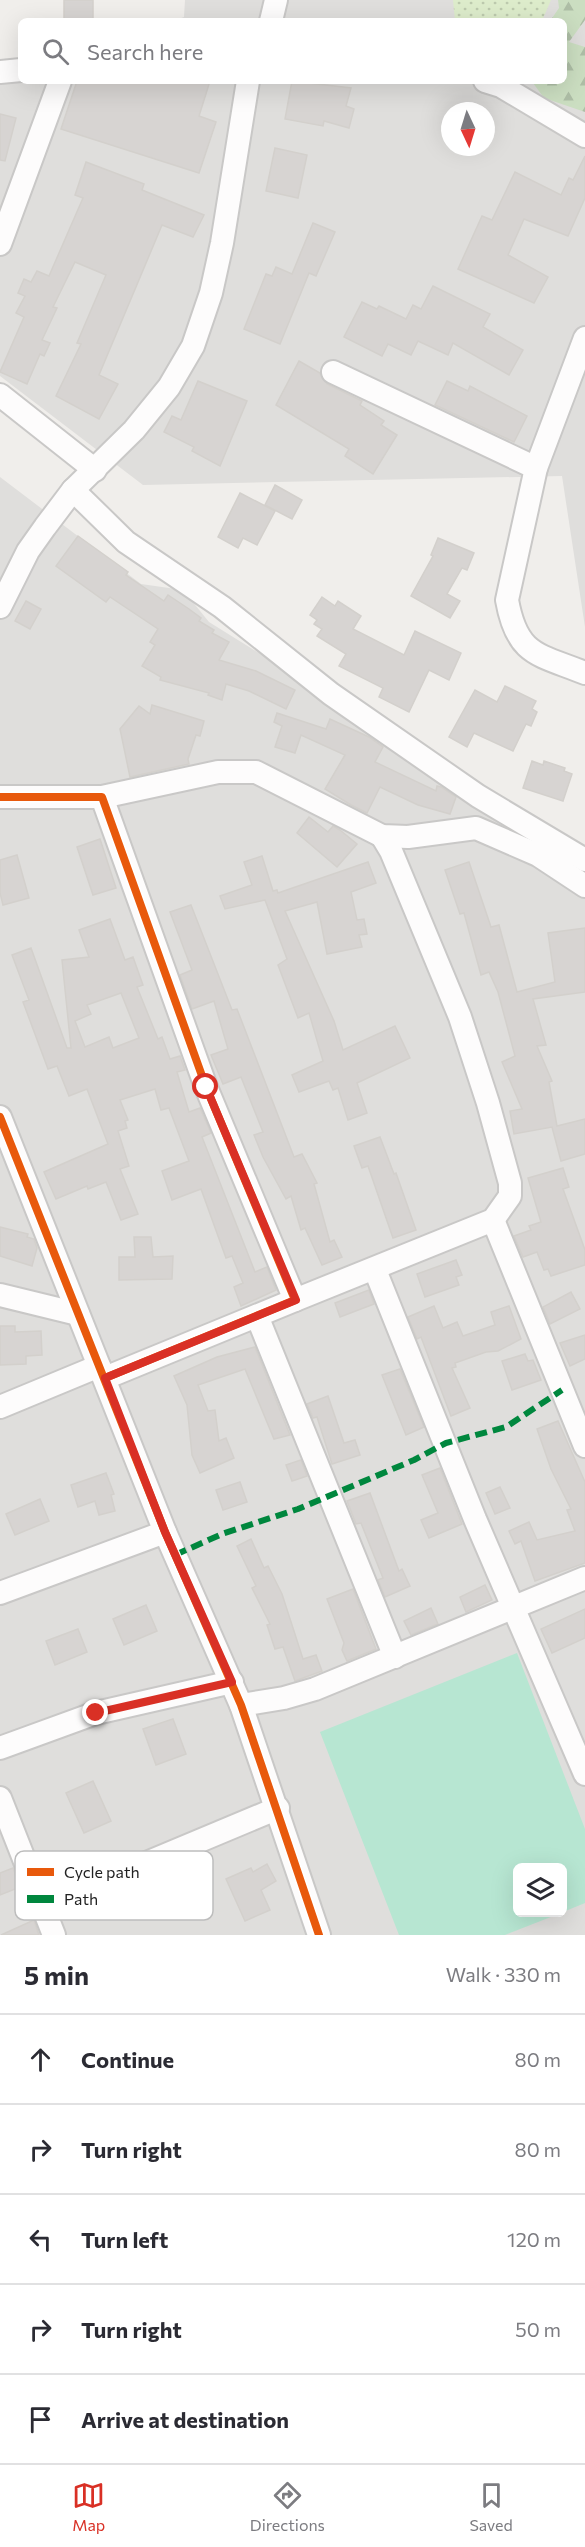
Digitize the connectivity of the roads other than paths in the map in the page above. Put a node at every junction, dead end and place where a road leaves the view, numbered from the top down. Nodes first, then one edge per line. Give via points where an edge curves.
1 (276, 0) edge
2 (272, 18) edge
3 (18, 70) edge
4 (0, 72) edge
5 (59, 84) edge
6 (248, 84) edge
7 (495, 84) edge
8 (585, 136) edge
9 (0, 244) edge
10 (585, 338) edge
11 (333, 372) dead end
12 (0, 395) edge
13 (536, 468) junction
14 (95, 470) junction
15 (73, 490) junction
16 (0, 607) edge
17 (585, 673) edge
18 (0, 797) edge
19 (102, 797) junction
20 (382, 836) junction
21 (585, 860) edge
22 (585, 886) edge
23 (0, 1118) edge
24 (493, 1221) junction
25 (375, 1270) junction
26 (0, 1295) edge
27 (296, 1300) junction
28 (78, 1314) junction
29 (256, 1316) junction
30 (102, 1372) junction
31 (0, 1407) edge
32 (585, 1446) edge
33 (165, 1532) junction
34 (585, 1578) edge
35 (0, 1593) edge
36 (513, 1606) junction
37 (395, 1657) junction
38 (232, 1682) junction
39 (241, 1704) junction
40 (0, 1748) edge
41 (585, 1774) edge
42 (0, 1798) edge
43 (278, 1808) junction
44 (8, 1842) edge
45 (175, 1851) edge
46 (49, 1920) edge
47 (54, 1935) edge
48 (319, 1935) edge

1 - 2 street
3 - 4 street
5 - 9 street
6 - 14 street via 222,243 193,346 170,387
7 - 8 street
10 - 13 street
11 - 13 street
12 - 14 street
13 - 17 street via 510,580 510,621 528,650
14 - 15 street
15 - 16 street via 28,551
15 - 21 street via 126,542 222,607 331,694 478,796
18 - 19 street
19 - 20 street via 218,772 256,772
19 - 27 street via 206,1087
20 - 22 street via 408,837 476,828 538,855
20 - 24 street via 455,1006 489,1103 510,1183 510,1196
23 - 28 street
24 - 25 street
24 - 32 street
25 - 27 street
25 - 36 street
26 - 28 street
27 - 29 street
28 - 30 street
29 - 30 street
29 - 37 street
30 - 31 street
30 - 33 street
33 - 35 street
33 - 38 street
34 - 36 street
36 - 37 street
36 - 41 street
37 - 39 street via 315,1689
38 - 39 street
38 - 40 street via 96,1713
39 - 43 street
42 - 44 street
43 - 45 street
43 - 48 street
46 - 47 street

